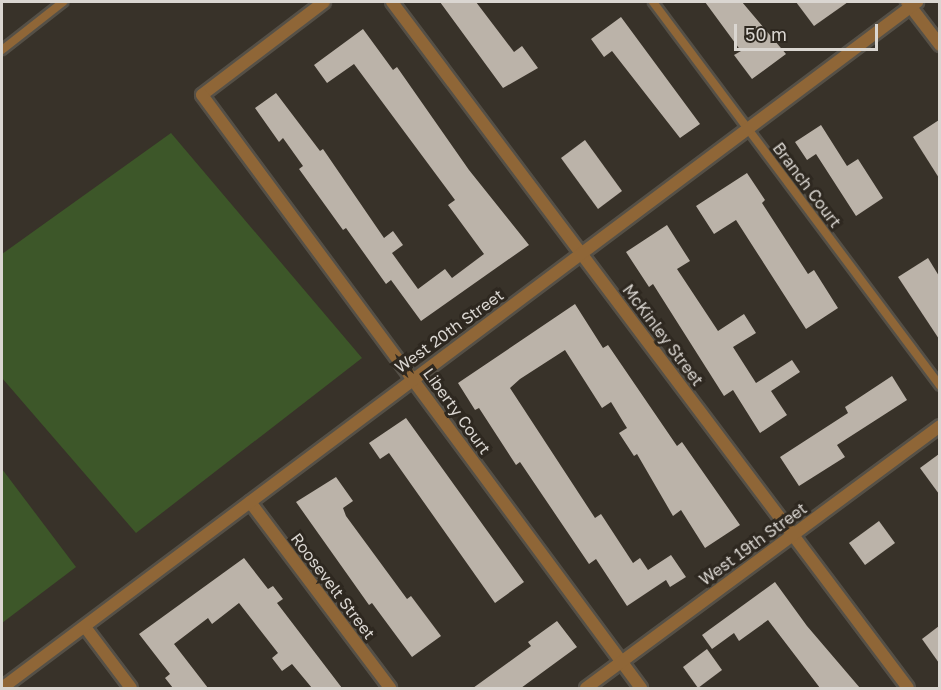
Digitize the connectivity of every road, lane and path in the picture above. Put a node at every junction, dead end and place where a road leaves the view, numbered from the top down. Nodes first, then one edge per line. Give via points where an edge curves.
1 (324, 2) edge
2 (392, 2) edge
3 (653, 2) edge
4 (57, 3) edge
5 (912, 3) edge
6 (939, 45) edge
7 (2, 50) edge
8 (748, 128) junction
9 (582, 254) junction
10 (412, 378) junction
11 (939, 385) edge
12 (939, 426) edge
13 (250, 502) junction
14 (792, 536) junction
15 (85, 627) junction
16 (619, 661) junction
17 (3, 688) edge
18 (131, 688) edge
19 (390, 688) edge
20 (586, 688) edge
21 (640, 688) edge
22 (908, 688) edge

1 - 10 street, Liberty Court via 202,95
2 - 9 street, McKinley Street
3 - 8 lane, Branch Court
4 - 7 lane
5 - 6 street
5 - 8 street, West 20th Street
8 - 9 street, West 20th Street
8 - 11 lane, Branch Court
9 - 10 street, West 20th Street
9 - 14 street, McKinley Street
10 - 13 street, West 20th Street
10 - 16 street, Liberty Court
12 - 14 street, West 19th Street
13 - 15 street, West 20th Street
13 - 19 street, Roosevelt Street
14 - 16 street, West 19th Street
14 - 22 street, McKinley Street
15 - 17 street, West 20th Street
15 - 18 street
16 - 20 street, West 19th Street
16 - 21 street, Liberty Court

